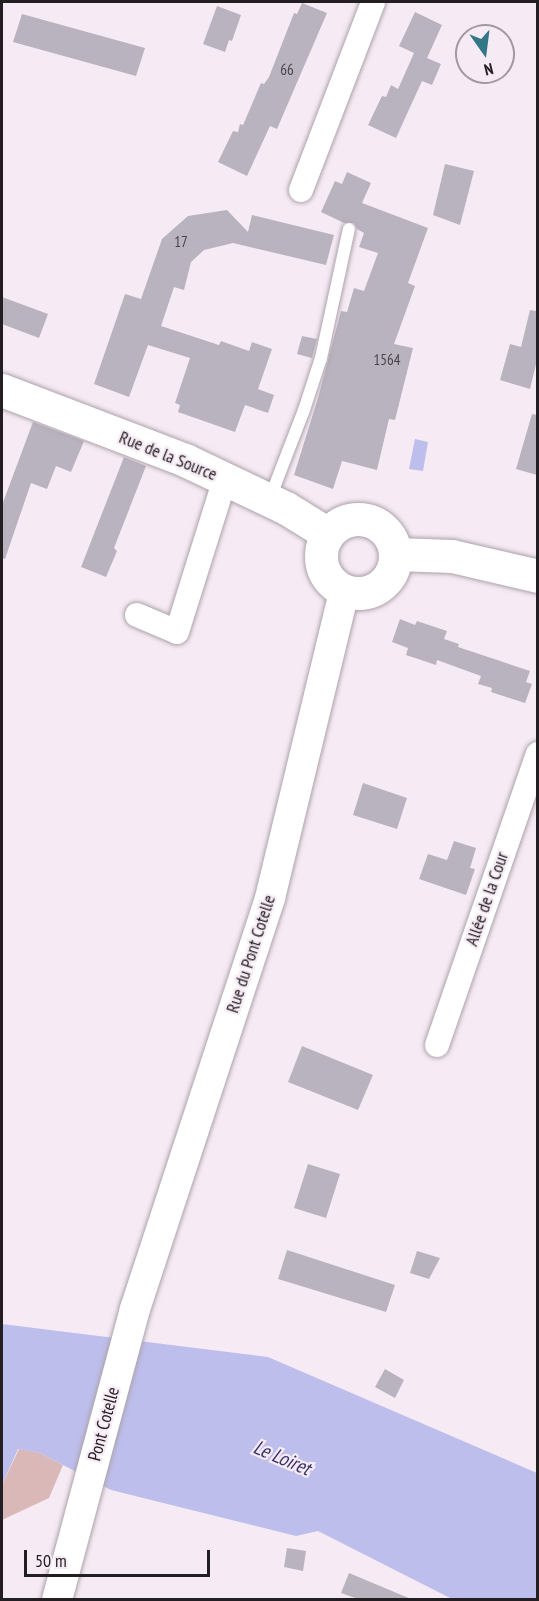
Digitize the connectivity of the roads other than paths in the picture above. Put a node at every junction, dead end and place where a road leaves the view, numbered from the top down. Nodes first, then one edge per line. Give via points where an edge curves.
1 (373, 2) edge
2 (301, 190) dead end
3 (349, 229) dead end
4 (2, 390) edge
5 (225, 479) junction
6 (269, 499) junction
7 (328, 534) junction
8 (396, 554) junction
9 (537, 576) edge
10 (344, 591) junction
11 (137, 615) dead end
12 (537, 754) edge
13 (437, 1045) dead end
14 (135, 1309) joint
15 (57, 1599) edge

1 - 2 street
3 - 6 lane via 321,358
4 - 5 main road, Rue de la Source
5 - 6 main road, Rue de la Source
5 - 11 street via 177,632
6 - 7 main road, Rue de la Source
7 - 8 main road via 346,521 369,520 388,533
7 - 10 main road via 321,555 322,567 335,586
8 - 9 main road via 452,556
8 - 10 main road via 390,576 382,586 357,594
10 - 14 street, Rue du Pont Cotelle via 270,898
12 - 13 street, Allée de la Cour
14 - 15 street, Pont Cotelle

